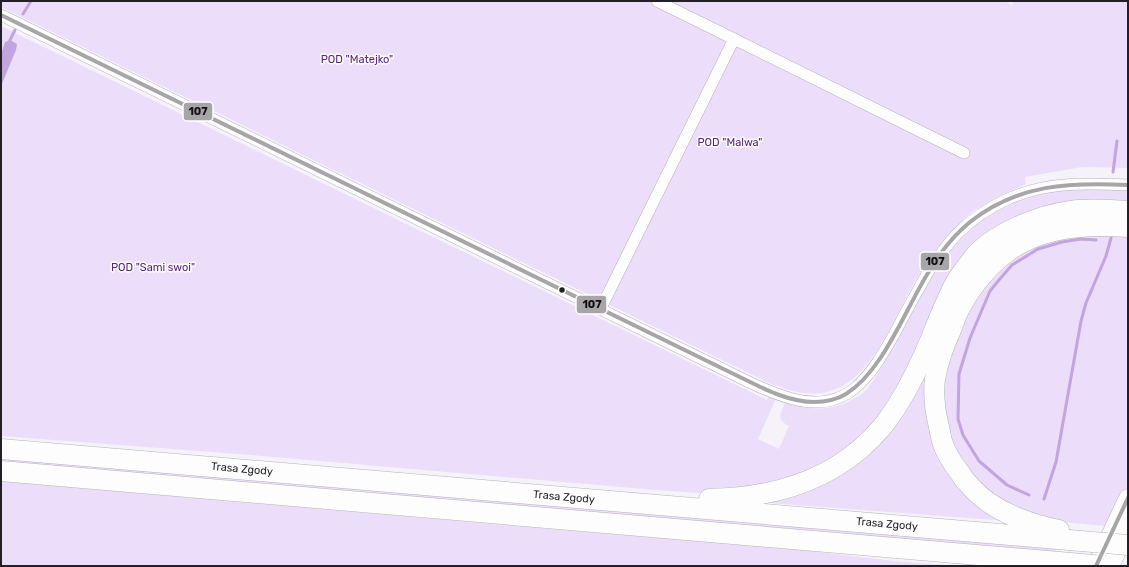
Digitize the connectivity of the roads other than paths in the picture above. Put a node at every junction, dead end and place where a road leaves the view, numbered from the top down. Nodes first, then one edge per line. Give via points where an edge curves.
1 (657, 1) edge
2 (1, 15) edge
3 (734, 39) junction
4 (964, 153) dead end
5 (1128, 185) edge
6 (1128, 211) edge
7 (1128, 227) edge
8 (601, 308) junction
9 (1, 448) edge
10 (1, 472) edge
11 (1128, 498) edge
12 (593, 499) junction
13 (1128, 528) edge
14 (1071, 536) junction
15 (1128, 544) edge
16 (1096, 566) edge
17 (1105, 566) edge
18 (1110, 566) edge

1 - 3 street
2 - 8 street
3 - 4 street
3 - 8 street
5 - 8 street via 1088,184 1042,188 1005,200 972,221 958,233 928,272 870,373 850,392 830,401 805,402 768,390
6 - 12 highway via 1071,211 1034,220 994,240 975,256 955,282 924,356 885,423 844,463 822,475 782,490 731,498
7 - 14 highway via 1085,226 1060,230 1034,237 1012,248 981,276 960,308 941,356 936,378 935,410 942,443 954,466 972,488 993,506 1018,518
9 - 12 highway, Trasa Zgody
10 - 17 highway, Trasa Zgody, bridge
11 - 16 main road
12 - 14 highway, Trasa Zgody
13 - 18 main road
14 - 15 highway, bridge

